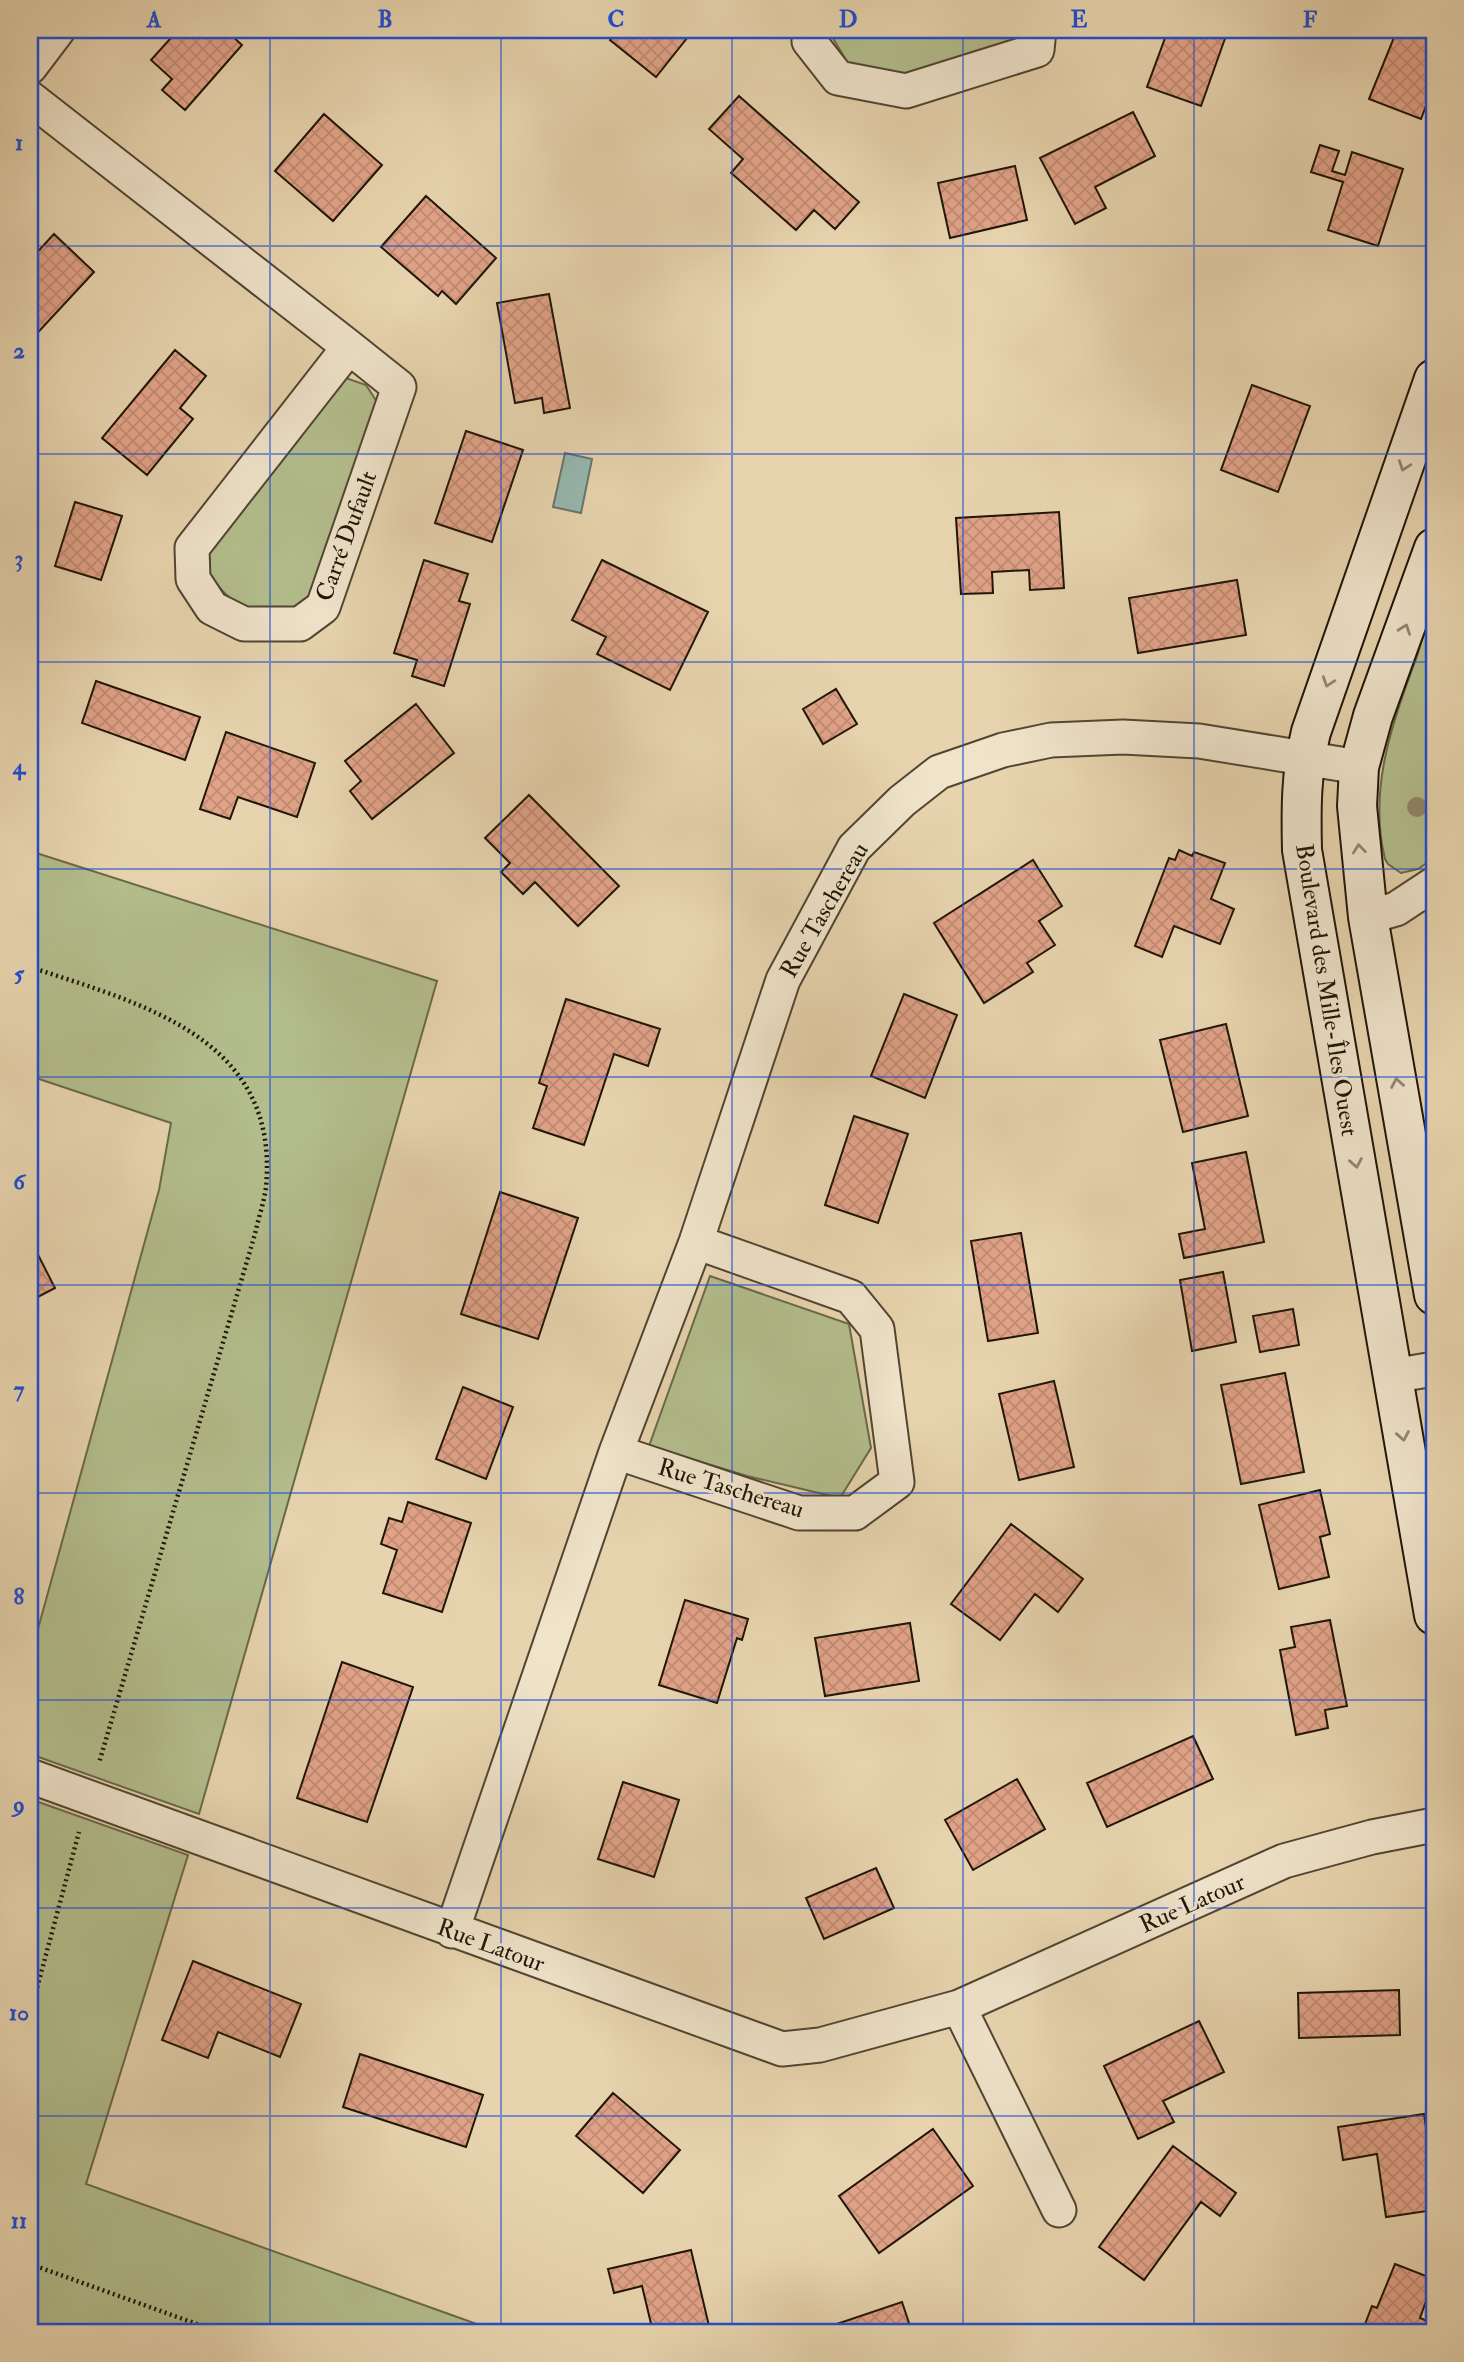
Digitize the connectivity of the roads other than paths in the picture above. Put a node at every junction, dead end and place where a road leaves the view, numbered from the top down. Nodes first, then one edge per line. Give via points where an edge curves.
1 (58, 30) edge
2 (811, 30) edge
3 (1039, 30) edge
4 (30, 67) edge
5 (30, 98) edge
6 (349, 347) junction
7 (1434, 379) edge
8 (1431, 571) edge
9 (1305, 757) junction
10 (1359, 767) junction
11 (1434, 884) edge
12 (1368, 917) junction
13 (696, 1242) junction
14 (1434, 1295) edge
15 (1434, 1369) edge
16 (1392, 1376) junction
17 (616, 1452) junction
18 (1434, 1615) edge
19 (30, 1776) edge
20 (1434, 1825) edge
21 (452, 1931) junction
22 (959, 2007) junction
23 (1059, 2210) dead end

1 - 4 street
2 - 3 street via 809,41 838,78 906,91 1037,50
5 - 6 street, Carré Dufault
6 - 6 street, Carré Dufault via 192,548 192,579 212,608 244,624 300,624 323,607 399,387
7 -> 9 street, Boulevard des Mille-Îles Ouest
10 -> 8 street via 1373,716
9 - 10 street, Rue Taschereau
9 - 13 street, Rue Taschereau via 1155,738 1051,740 1003,750 939,772 920,787 854,848 783,979
9 -> 16 street, Boulevard des Mille-Îles Ouest via 1302,850
12 -> 10 street via 1357,831
11 - 12 street via 1396,909
14 -> 12 street
13 - 17 street, Rue Taschereau
13 - 17 street, Rue Taschereau via 851,1297 877,1329 897,1482 855,1513 799,1513
15 - 16 street
16 -> 18 street, Boulevard des Mille-Îles Ouest
17 - 21 street, Rue Taschereau
19 - 21 street, Rue Latour
20 - 22 street, Rue Latour via 1284,1861
21 - 22 street, Rue Latour via 782,2049 820,2045
22 - 23 street

